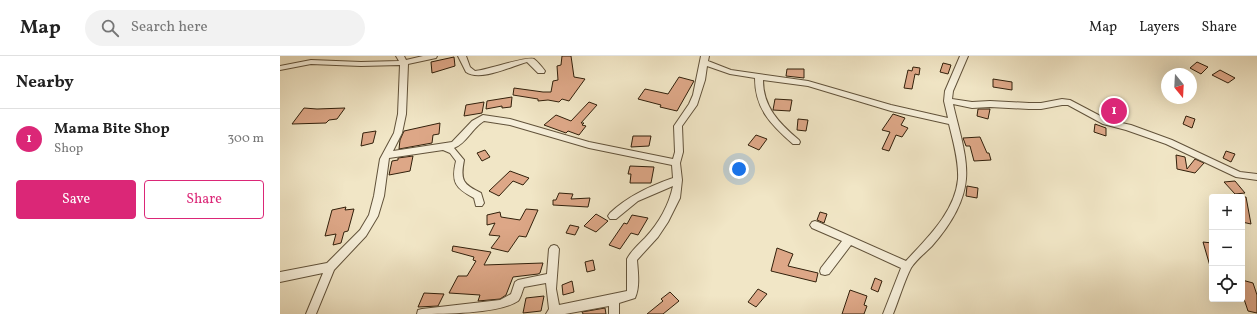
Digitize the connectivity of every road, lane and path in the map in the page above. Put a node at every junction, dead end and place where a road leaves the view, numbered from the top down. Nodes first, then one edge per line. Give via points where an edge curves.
1 (432, 56) edge
2 (462, 56) edge
3 (964, 56) edge
4 (402, 59) edge
5 (704, 59) edge
6 (280, 68) edge
7 (541, 71) dead end
8 (759, 77) junction
9 (948, 101) junction
10 (952, 122) junction
11 (796, 142) dead end
12 (445, 147) junction
13 (386, 155) junction
14 (676, 163) junction
15 (1257, 177) edge
16 (678, 180) junction
17 (479, 203) dead end
18 (613, 216) dead end
19 (815, 225) dead end
20 (849, 240) junction
21 (554, 249) dead end
22 (907, 266) junction
23 (330, 267) junction
24 (825, 271) dead end
25 (280, 277) edge
26 (552, 278) junction
27 (614, 300) junction
28 (553, 313) edge
29 (312, 314) edge
30 (422, 314) edge
31 (614, 314) edge
32 (888, 314) edge

1 - 4 street
2 - 7 street via 465,66 473,73 483,73 527,60
3 - 9 street via 949,91
4 - 6 street via 361,64 311,62
4 - 13 street via 402,114 398,133
5 - 8 street via 721,70
5 - 14 street via 697,95 678,126 679,152
8 - 10 street via 808,84 891,108
8 - 11 street via 758,89 768,114
9 - 10 street
9 - 15 street via 972,105 1029,106 1070,103 1106,122 1169,142 1224,170
10 - 22 street via 960,155 962,179 959,192 953,209 943,225
12 - 13 street
12 - 14 street via 462,140 474,123 483,118 514,124 590,146
12 - 17 street via 453,151 460,160 456,178 459,183 478,196
13 - 23 street via 373,216 363,233
14 - 16 street
16 - 18 street via 627,203
16 - 27 street via 675,198 665,219 632,259 631,295
19 - 20 street
20 - 22 street
20 - 24 street
21 - 26 street
22 - 32 street
23 - 25 street
23 - 29 street
26 - 28 street
26 - 30 street via 522,283 515,297 502,305
27 - 28 street
27 - 31 street

